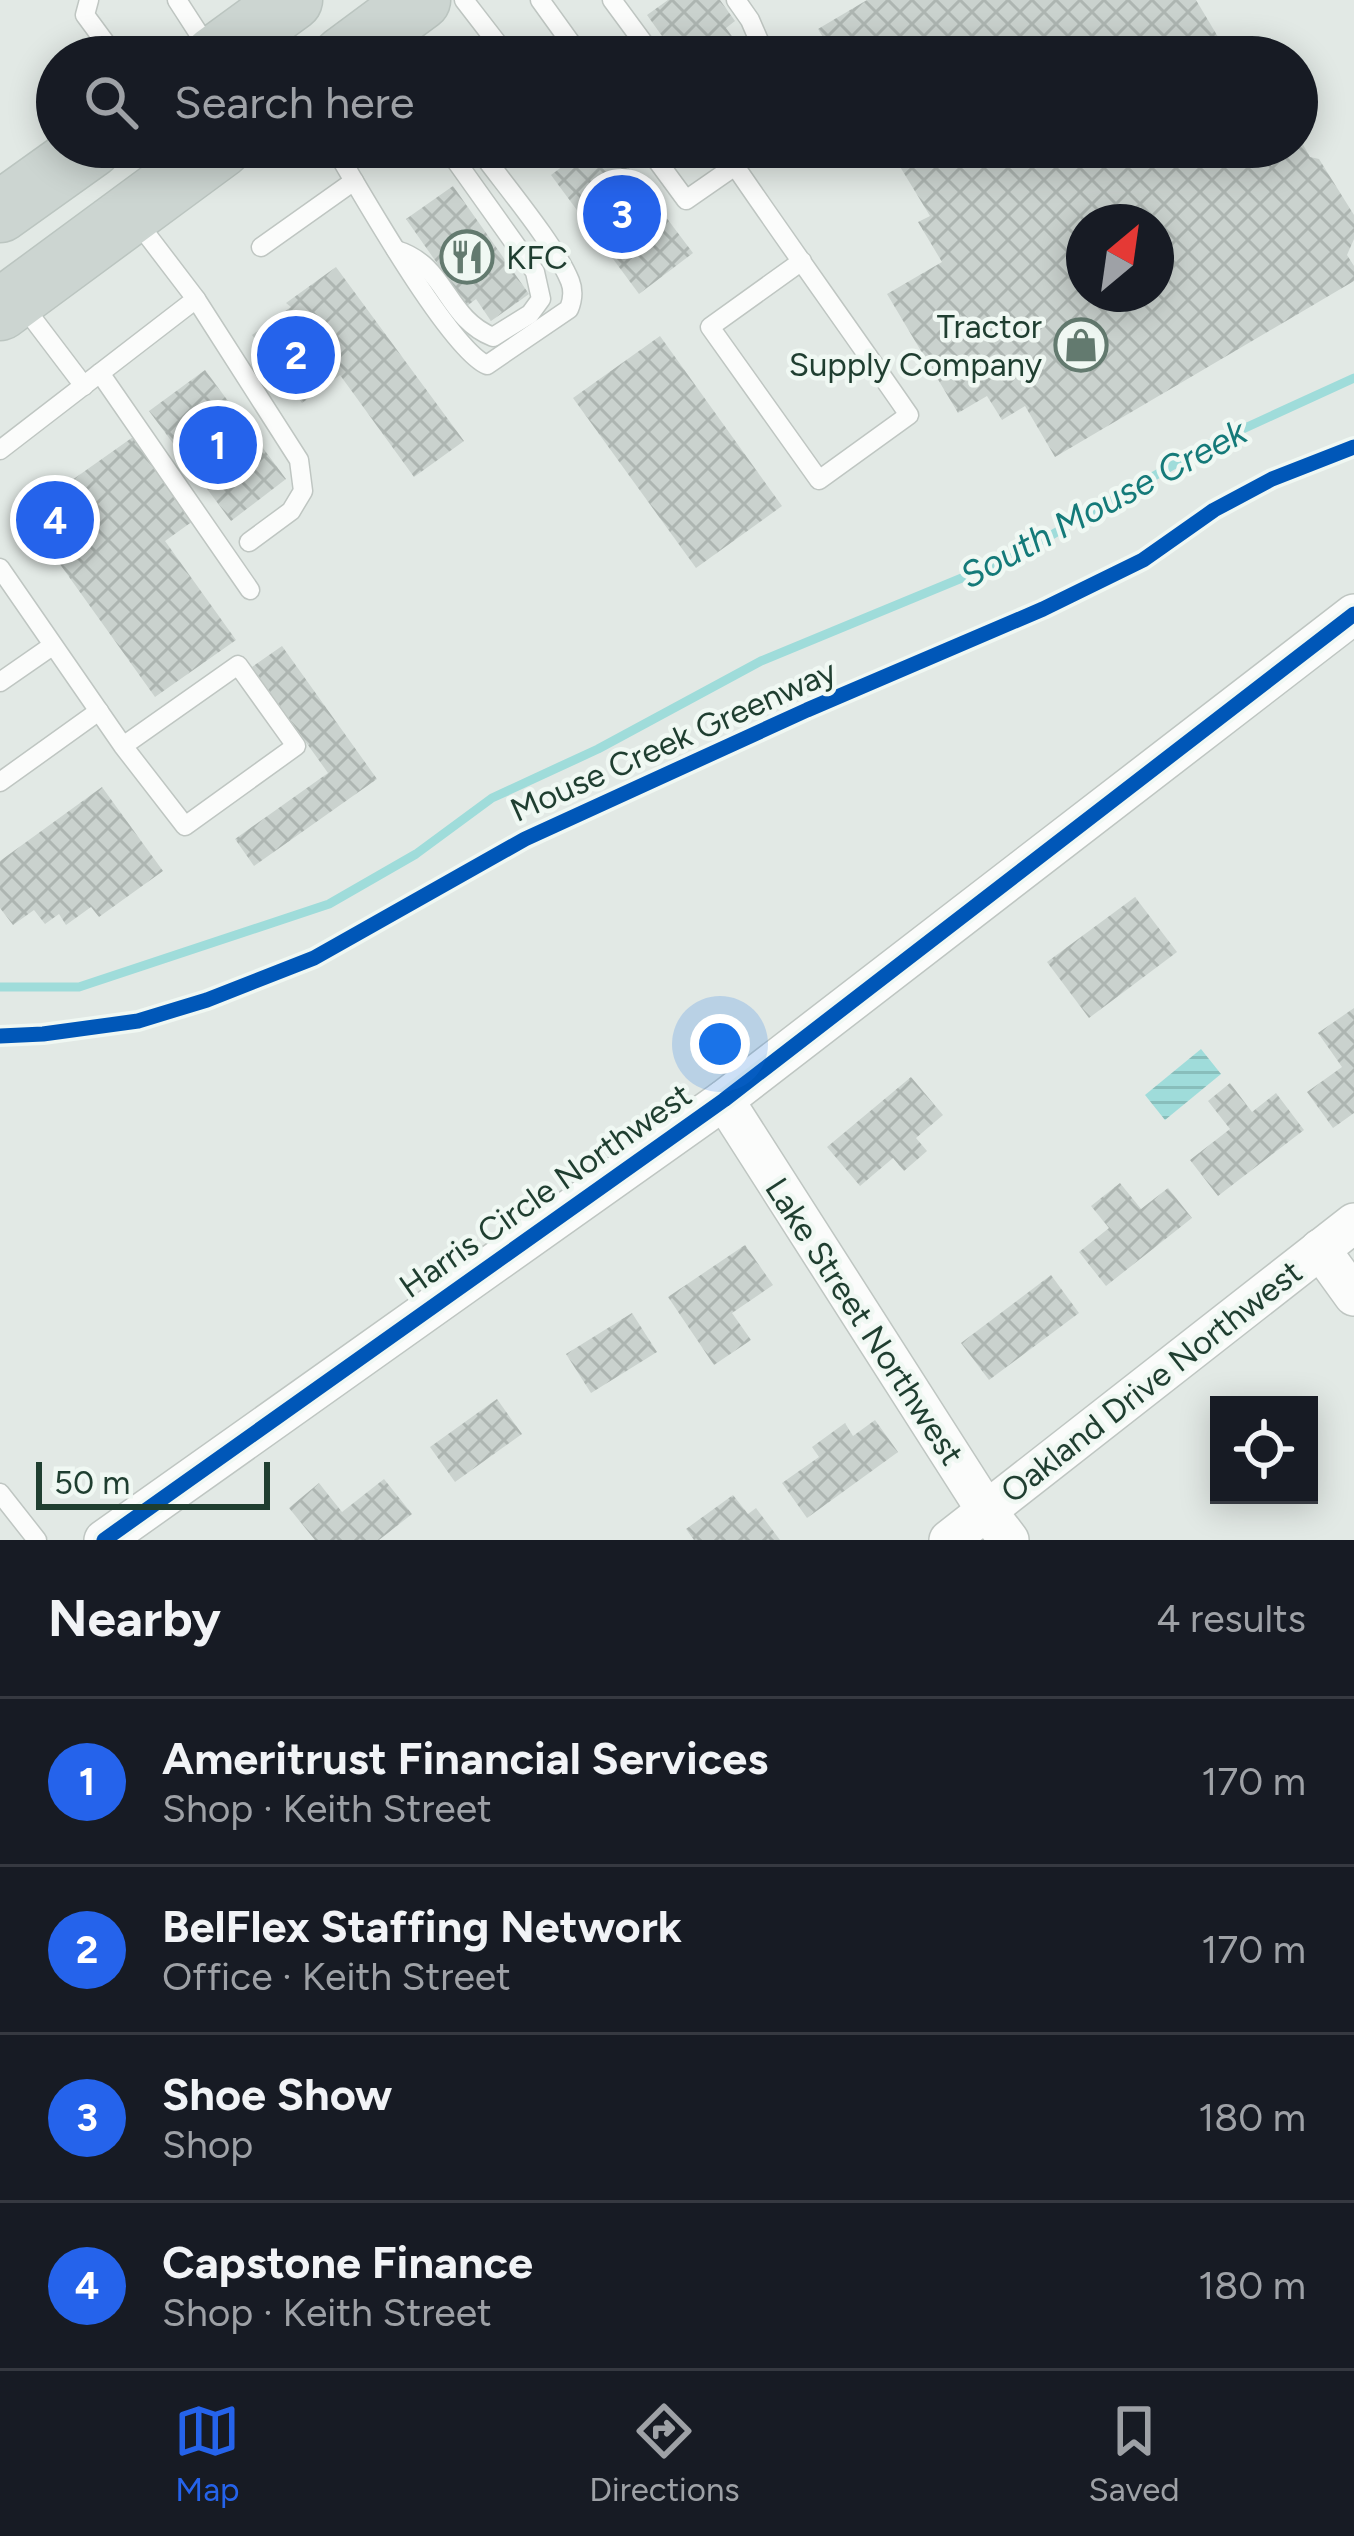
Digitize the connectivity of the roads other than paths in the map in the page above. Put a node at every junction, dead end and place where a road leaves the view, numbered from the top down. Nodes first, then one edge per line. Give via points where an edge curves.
1 (89, 0) edge
2 (177, 0) edge
3 (464, 0) edge
4 (540, 0) edge
5 (612, 0) edge
6 (736, 0) edge
7 (274, 6) edge
8 (100, 36) edge
9 (200, 36) edge
10 (239, 36) edge
11 (492, 36) edge
12 (566, 36) edge
13 (639, 36) edge
14 (757, 36) edge
15 (62, 168) edge
16 (193, 168) edge
17 (346, 168) edge
18 (461, 168) edge
19 (492, 168) edge
20 (662, 168) edge
21 (732, 168) edge
22 (736, 168) edge
23 (354, 181) junction
24 (0, 212) edge
25 (131, 214) junction
26 (261, 247) dead end
27 (396, 250) junction
28 (802, 261) junction
29 (196, 298) junction
30 (8, 303) edge
31 (100, 373) junction
32 (84, 386) junction
33 (0, 450) edge
34 (249, 542) dead end
35 (0, 568) edge
36 (250, 590) dead end
37 (1354, 614) edge
38 (52, 646) junction
39 (0, 682) edge
40 (98, 712) junction
41 (123, 746) junction
42 (0, 782) edge
43 (724, 1100) junction
44 (1354, 1223) edge
45 (1320, 1249) junction
46 (1354, 1296) edge
47 (0, 1493) edge
48 (998, 1525) edge
49 (37, 1540) edge
50 (104, 1540) edge
51 (949, 1540) edge

1 - 8 lane via 85,15
2 - 9 lane
3 - 11 lane
4 - 12 lane
5 - 13 lane
6 - 14 lane
7 - 10 main road
15 - 24 main road
16 - 25 main road
17 - 23 lane
18 - 27 lane via 535,272 541,299 530,314 493,337 466,321 420,257
19 - 27 lane via 572,284 569,309 487,365 475,360
20 - 21 lane via 686,200
22 - 28 lane
23 - 26 lane
23 - 27 lane
25 - 29 lane
25 - 30 main road
28 - 28 lane via 909,415 819,480 710,327
29 - 31 lane
29 - 34 lane via 299,460 303,491 291,511
30 - 32 lane
31 - 32 lane
31 - 36 lane
32 - 33 lane
35 - 38 lane
37 - 43 street, Harris Circle Northwest
38 - 39 lane
38 - 40 lane
40 - 41 lane
40 - 42 lane
41 - 41 lane via 184,826 296,746 238,665
43 - 48 street, Lake Street Northwest
43 - 50 street, Harris Circle Northwest
44 - 45 street, Oakland Drive Northwest
45 - 46 street
45 - 48 street, Oakland Drive Northwest
47 - 49 lane
48 - 51 street, Oakland Drive Northwest

